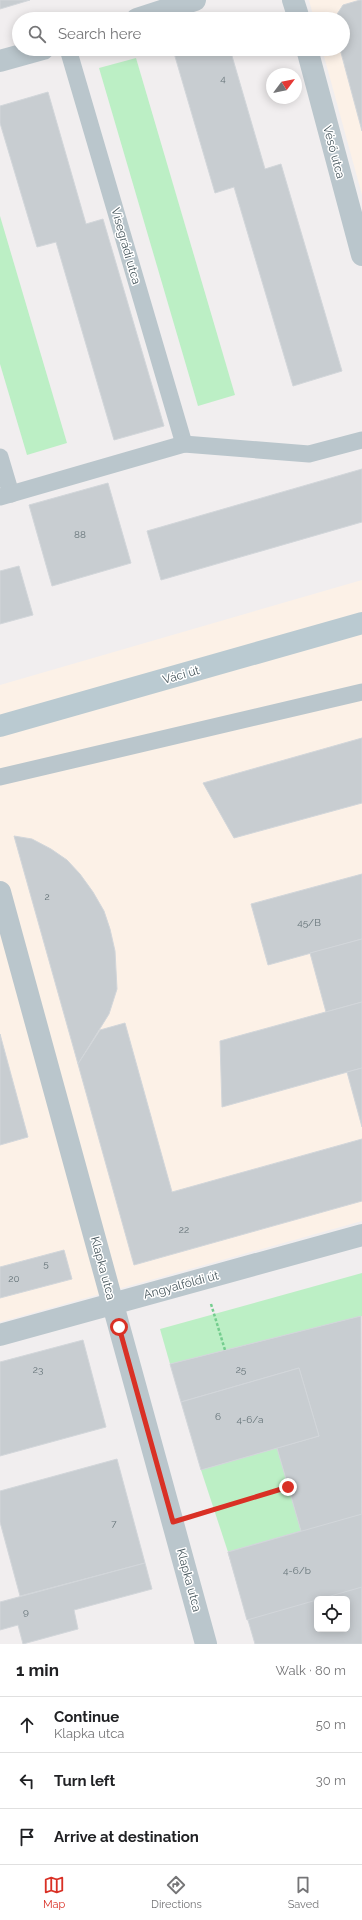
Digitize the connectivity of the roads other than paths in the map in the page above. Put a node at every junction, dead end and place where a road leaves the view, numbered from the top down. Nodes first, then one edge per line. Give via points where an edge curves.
1 (195, 0) edge
2 (293, 0) edge
3 (159, 12) edge
4 (297, 12) edge
5 (18, 56) edge
6 (70, 56) edge
7 (309, 56) edge
8 (0, 61) edge
9 (362, 255) edge
10 (362, 440) edge
11 (184, 444) junction
12 (0, 457) edge
13 (6, 496) edge
14 (362, 623) edge
15 (362, 692) edge
16 (0, 726) edge
17 (0, 777) edge
18 (0, 892) edge
19 (362, 1235) edge
20 (113, 1304) junction
21 (0, 1335) edge
22 (206, 1644) edge

1 - 3 street
2 - 4 street
5 - 8 street
6 - 11 lane, Visegrádi utca
7 - 9 street, Véső utca
10 - 11 lane via 309,454
11 - 13 lane
12 - 13 lane
14 - 16 main road, Váci út
15 - 17 lane
18 - 20 street, Klapka utca
19 - 20 street, Angyalföldi út
20 - 21 street, Angyalföldi út
20 - 22 street, Klapka utca

